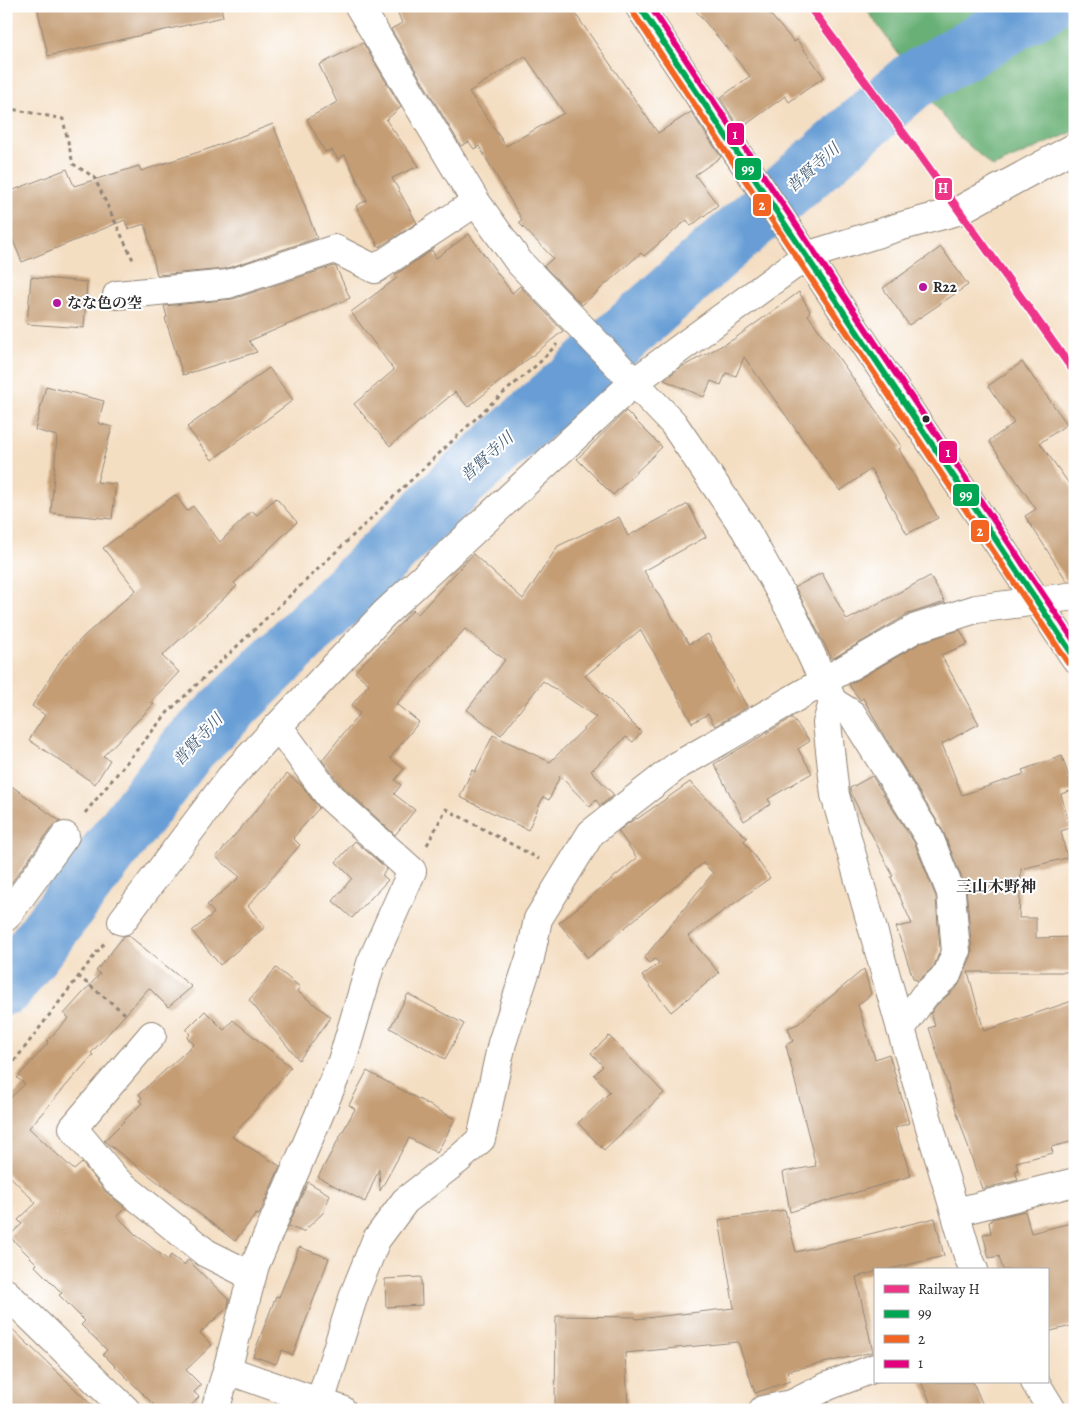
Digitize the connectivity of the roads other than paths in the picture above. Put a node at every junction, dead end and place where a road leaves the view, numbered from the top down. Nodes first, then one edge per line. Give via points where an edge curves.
1 (359, 6) edge
2 (639, 6) edge
3 (1075, 146) edge
4 (476, 202) junction
5 (802, 249) junction
6 (118, 295) dead end
7 (630, 379) junction
8 (1075, 596) edge
9 (1037, 602) junction
10 (1075, 658) edge
11 (829, 692) junction
12 (278, 726) junction
13 (65, 836) road end
14 (6, 917) edge
15 (122, 921) road end
16 (900, 1029) junction
17 (152, 1035) road end
18 (1075, 1182) edge
19 (956, 1212) junction
20 (973, 1268) edge
21 (252, 1276) junction
22 (6, 1293) edge
23 (874, 1368) edge
24 (227, 1370) junction
25 (1036, 1384) edge
26 (331, 1406) edge
27 (793, 1407) edge
28 (126, 1410) edge
29 (215, 1410) edge
30 (763, 1410) edge
31 (1052, 1410) edge

1 - 4 street
2 - 5 street
3 - 5 street via 958,211
4 - 6 street via 375,269 335,248 228,284
4 - 7 street via 519,262
5 - 7 street
5 - 9 street
7 - 11 street via 673,423 745,529 793,615
7 - 12 street via 384,614
8 - 9 street
9 - 10 street
9 - 11 street via 976,609 916,628
11 - 16 street via 827,723 835,795
11 - 16 street via 852,714 929,837 951,893 956,952 948,975 924,996
11 - 26 street via 676,766 591,833 538,919 530,958 502,1043 481,1139 405,1201 376,1240 355,1292
12 - 15 street via 230,778
12 - 21 street via 329,796 412,872 371,963 342,1061
13 - 14 street
16 - 19 street
17 - 21 street via 74,1128 117,1180 206,1253
18 - 19 street
19 - 20 street
21 - 24 street
22 - 28 street
23 - 27 street via 828,1386
24 - 26 street
24 - 29 street
25 - 31 street
27 - 30 street

